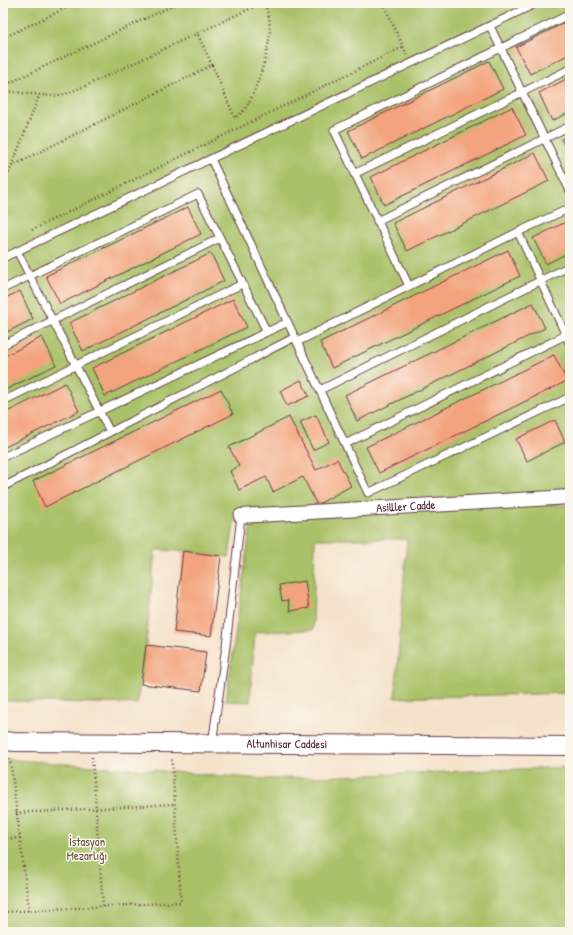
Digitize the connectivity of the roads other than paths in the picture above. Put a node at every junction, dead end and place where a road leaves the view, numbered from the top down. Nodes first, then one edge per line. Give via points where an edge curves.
1 (537, 3) edge
2 (570, 14) edge
3 (490, 26) junction
4 (500, 48) junction
5 (570, 69) edge
6 (522, 92) junction
7 (570, 126) edge
8 (544, 139) junction
9 (211, 158) junction
10 (354, 174) junction
11 (570, 191) edge
12 (570, 208) edge
13 (377, 221) junction
14 (518, 232) junction
15 (220, 238) junction
16 (17, 251) junction
17 (3, 258) edge
18 (570, 266) edge
19 (30, 276) junction
20 (540, 281) junction
21 (242, 284) junction
22 (409, 286) junction
23 (3, 289) edge
24 (52, 320) junction
25 (288, 322) junction
26 (266, 332) junction
27 (566, 335) junction
28 (296, 339) junction
29 (570, 344) edge
30 (3, 345) edge
31 (75, 366) junction
32 (320, 390) junction
33 (570, 397) edge
34 (3, 401) edge
35 (99, 412) junction
36 (110, 432) junction
37 (345, 444) junction
38 (3, 457) edge
39 (3, 488) edge
40 (570, 497) edge
41 (241, 516) joint
42 (6, 741) edge
43 (212, 744) junction
44 (570, 746) edge

1 - 3 lane
2 - 4 lane
3 - 4 lane
3 - 9 lane
4 - 6 lane
4 - 10 lane via 334,130
5 - 6 lane
6 - 8 lane
6 - 10 lane
7 - 8 lane
8 - 11 lane
8 - 13 lane
9 - 16 lane
9 - 25 lane
10 - 13 lane
12 - 14 lane
13 - 22 lane
14 - 20 lane
14 - 22 lane
15 - 19 lane via 198,194
15 - 21 lane
15 - 24 lane
16 - 17 lane
16 - 19 lane
18 - 20 lane
19 - 23 lane
19 - 24 lane
20 - 27 lane
20 - 32 lane
21 - 26 lane
21 - 31 lane
22 - 28 lane
24 - 30 lane
24 - 31 lane
25 - 26 lane
25 - 28 lane
26 - 35 lane
27 - 29 lane
27 - 37 lane
28 - 32 lane
28 - 36 lane
31 - 34 lane
31 - 35 lane
32 - 37 lane
33 - 37 lane via 368,493
35 - 36 lane
35 - 38 lane
36 - 39 lane
40 - 41 street, Asilller Cadde
41 - 43 lane
42 - 43 street, Altunhisar Caddesi
43 - 44 street, Altunhisar Caddesi

